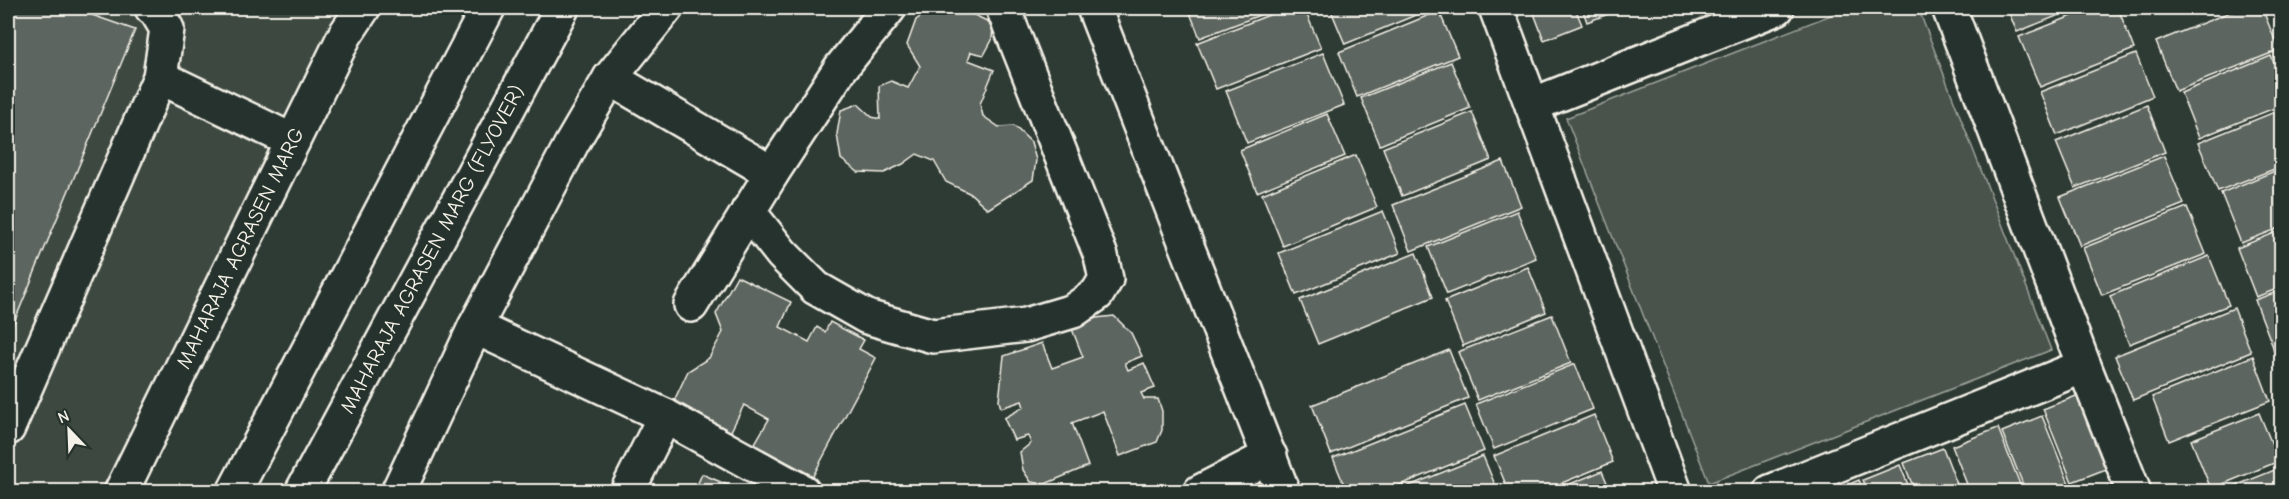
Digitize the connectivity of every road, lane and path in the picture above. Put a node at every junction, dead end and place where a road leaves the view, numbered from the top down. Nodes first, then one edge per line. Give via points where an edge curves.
1 (152, 8) edge
2 (363, 8) edge
3 (488, 8) edge
4 (562, 8) edge
5 (666, 8) edge
6 (889, 8) edge
7 (1003, 8) edge
8 (1094, 8) edge
9 (1496, 8) edge
10 (1777, 8) edge
11 (1949, 8) edge
12 (347, 21) edge
13 (160, 77) junction
14 (610, 78) junction
15 (1532, 105) junction
16 (293, 141) junction
17 (772, 172) junction
18 (748, 211) junction
19 (691, 305) dead end
20 (475, 327) junction
21 (2084, 366) junction
22 (665, 416) junction
23 (8, 428) edge
24 (1270, 456) junction
25 (122, 492) edge
26 (234, 492) edge
27 (302, 492) edge
28 (398, 492) edge
29 (627, 492) edge
30 (803, 492) edge
31 (1200, 492) edge
32 (1283, 492) edge
33 (1675, 492) edge
34 (1770, 492) edge
35 (2134, 492) edge

1 - 13 street via 167,29
2 - 12 street, MAHARAJA AGRASEN MARG
3 - 26 street
4 - 27 street, MAHARAJA AGRASEN MARG (FLYOVER)
5 - 14 street
6 - 17 street via 840,69
7 - 18 street via 1101,256 1106,279 1097,294 1074,311 1026,325 933,336 867,317 816,288
8 - 24 street
9 - 15 street
10 - 15 street
11 - 21 street
12 - 16 street, MAHARAJA AGRASEN MARG
13 - 16 street
13 - 23 street
14 - 17 street
14 - 20 street
15 - 33 street
16 - 25 street, MAHARAJA AGRASEN MARG
17 - 18 street
18 - 19 street
20 - 22 street
20 - 28 street
21 - 34 street
21 - 35 street
22 - 29 street
22 - 30 street
24 - 31 street
24 - 32 street

